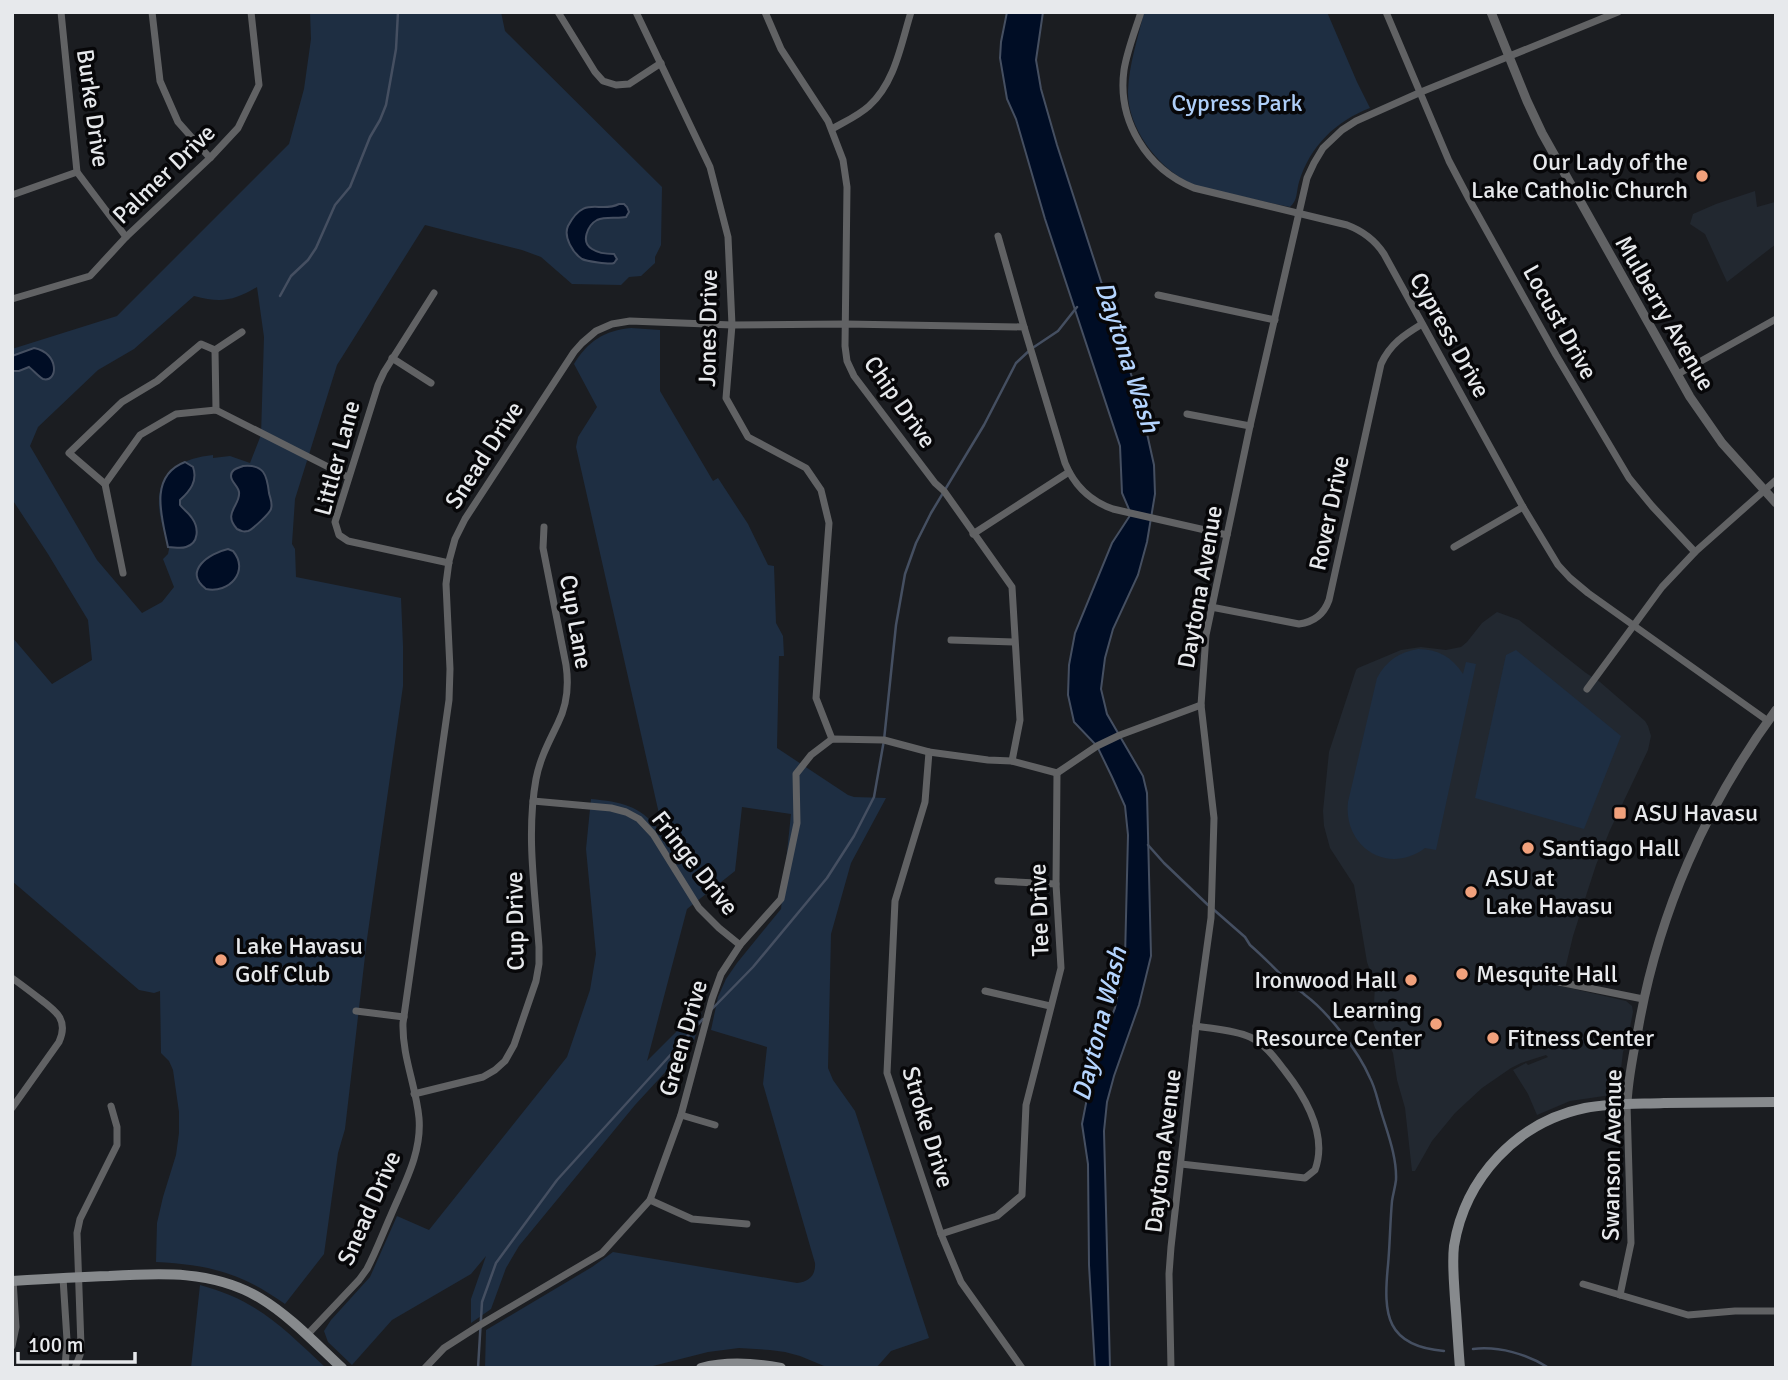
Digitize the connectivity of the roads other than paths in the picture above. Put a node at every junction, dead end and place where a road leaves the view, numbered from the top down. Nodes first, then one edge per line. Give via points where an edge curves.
1 (61, 12) edge
2 (152, 12) edge
3 (251, 12) edge
4 (558, 12) edge
5 (636, 12) edge
6 (765, 12) edge
7 (911, 12) edge
8 (1140, 12) edge
9 (1385, 12) edge
10 (1491, 12) edge
11 (1618, 12) edge
12 (1605, 15) edge
13 (1510, 57) junction
14 (662, 63) junction
15 (1421, 92) junction
16 (832, 129) junction
17 (210, 158) junction
18 (77, 172) junction
19 (12, 195) edge
20 (1299, 213) junction
21 (998, 236) dead end
22 (126, 237) junction
23 (434, 293) dead end
24 (1158, 295) dead end
25 (12, 299) edge
26 (1776, 319) edge
27 (1275, 320) junction
28 (845, 324) junction
29 (1422, 324) junction
30 (732, 325) junction
31 (1024, 327) junction
32 (242, 332) dead end
33 (215, 350) junction
34 (393, 358) junction
35 (1678, 374) junction
36 (431, 383) dead end
37 (216, 410) junction
38 (1187, 414) dead end
39 (1250, 426) junction
40 (1069, 472) junction
41 (348, 477) junction
42 (1776, 480) edge
43 (105, 484) junction
44 (1764, 490) junction
45 (1776, 503) edge
46 (1523, 507) junction
47 (544, 527) dead end
48 (973, 534) junction
49 (1227, 535) junction
50 (1454, 547) dead end
51 (1695, 552) junction
52 (449, 563) junction
53 (123, 573) dead end
54 (1211, 607) junction
55 (1634, 625) junction
56 (951, 640) dead end
57 (1014, 642) junction
58 (1587, 689) dead end
59 (1201, 705) junction
60 (1776, 710) edge
61 (1768, 721) junction
62 (832, 740) junction
63 (929, 752) junction
64 (1012, 761) junction
65 (1057, 773) junction
66 (533, 801) junction
67 (998, 881) dead end
68 (1056, 884) junction
69 (740, 945) junction
70 (12, 978) edge
71 (1549, 980) dead end
72 (985, 991) dead end
73 (1643, 999) junction
74 (1050, 1006) junction
75 (356, 1011) dead end
76 (404, 1017) junction
77 (1196, 1026) junction
78 (414, 1094) junction
79 (1776, 1102) edge
80 (1628, 1104) junction
81 (111, 1105) dead end
82 (12, 1108) edge
83 (681, 1115) junction
84 (715, 1125) dead end
85 (1181, 1164) junction
86 (650, 1200) junction
87 (747, 1224) dead end
88 (941, 1234) junction
89 (79, 1277) junction
90 (63, 1278) junction
91 (13, 1280) edge
92 (1583, 1284) dead end
93 (1620, 1295) junction
94 (1776, 1311) edge
95 (307, 1335) junction
96 (12, 1346) edge
97 (65, 1368) edge
98 (75, 1368) edge
99 (342, 1368) edge
100 (425, 1368) edge
101 (701, 1368) edge
102 (781, 1368) edge
103 (1022, 1368) edge
104 (1171, 1368) edge
105 (1460, 1368) edge

1 - 18 street, Burke Drive
2 - 17 street via 160,81 178,122
3 - 17 street, Palmer Drive via 259,85 238,128
4 - 14 street via 603,81 628,84
5 - 14 street, Jones Drive
6 - 16 street, Chip Drive via 781,49
7 - 16 street via 882,91 864,110
8 - 20 street, Cypress Drive via 1125,66 1124,94 1131,127 1145,151 1164,171 1194,188
9 - 15 street, Locust Drive
10 - 13 street, Mulberry Avenue
11 - 12 street, Daytona Avenue
12 - 13 street, Daytona Avenue
13 - 15 street, Daytona Avenue
13 - 35 street, Mulberry Avenue via 1542,133
14 - 30 street, Jones Drive via 710,167 728,237
15 - 20 street, Daytona Avenue via 1356,121 1335,136 1310,170
15 - 51 street, Locust Drive via 1469,199 1606,442 1629,478
16 - 28 street, Chip Drive via 847,187
17 - 22 street, Palmer Drive
18 - 19 street
18 - 22 street, Burke Drive
20 - 27 street, Daytona Avenue
20 - 29 street, Cypress Drive via 1352,227 1370,238 1384,254
21 - 31 street
22 - 25 street, Palmer Drive via 90,276
23 - 34 street, Littler Lane
24 - 27 street
26 - 35 street
27 - 39 street, Daytona Avenue
28 - 30 street, Snead Drive
28 - 31 street, Snead Drive
28 - 48 street, Chip Drive via 846,358 852,372
29 - 46 street, Cypress Drive
29 - 54 street, Rover Drive via 1396,342 1381,364 1325,610 1312,621 1296,624
30 - 52 street, Snead Drive via 624,321 586,339 466,519
30 - 62 street, Jones Drive via 726,398 748,437 806,468 821,490 829,523 816,698
31 - 40 street
32 - 33 street
33 - 37 street
33 - 43 street via 201,344 157,381 122,402 69,453
34 - 36 street
34 - 41 street, Littler Lane via 375,391
35 - 44 street, Mulberry Avenue via 1722,443
37 - 41 street
37 - 43 street via 176,414 140,435
38 - 39 street
39 - 49 street, Daytona Avenue
40 - 48 street
40 - 49 street via 1086,494 1107,506
41 - 52 street, Littler Lane via 335,519 342,537
42 - 44 street
43 - 53 street
44 - 45 street, Mulberry Avenue
44 - 51 street
46 - 50 street
46 - 55 street, Cypress Drive via 1570,578
47 - 66 street, Cup Lane via 543,548 568,681 562,714 538,770
48 - 57 street, Chip Drive via 1012,587
49 - 54 street, Daytona Avenue
51 - 55 street
52 - 76 street, Snead Drive via 449,700
54 - 59 street, Daytona Avenue
55 - 58 street
55 - 61 street, Cypress Drive
56 - 57 street
57 - 64 street, Chip Drive via 1020,720
59 - 65 street via 1120,734
59 - 77 street, Daytona Avenue via 1214,818 1211,918
60 - 61 street, Swanson Avenue
61 - 73 street, Swanson Avenue via 1720,796 1692,853 1672,901
62 - 63 street via 884,740
62 - 69 street, Green Drive via 811,755 796,774 797,823 781,899
63 - 64 street
63 - 88 street, Stroke Drive via 925,802 895,901 887,1073
64 - 65 street
65 - 68 street, Tee Drive
66 - 69 street, Fringe Drive via 611,808 635,816 653,834 699,908
66 - 78 street, Cup Drive via 539,964 514,1045 505,1061 488,1075
67 - 68 street
68 - 74 street, Tee Drive via 1061,968
69 - 83 street, Green Drive via 721,974 712,999
70 - 82 street via 54,1010 63,1028 59,1042
71 - 73 street
72 - 74 street
73 - 80 street, Swanson Avenue
74 - 88 street, Tee Drive via 1026,1105 1022,1195 997,1216
75 - 76 street
76 - 78 street, Snead Drive via 404,1051
77 - 85 street, Daytona Avenue
77 - 85 street via 1248,1037 1274,1056 1310,1109 1319,1155 1315,1170 1305,1178
78 - 95 street, Snead Drive via 419,1127 415,1159 370,1264
79 - 80 main road
80 - 93 street, Swanson Avenue via 1631,1243
80 - 105 main road via 1586,1108 1538,1125 1505,1149 1481,1178 1454,1246
81 - 89 street via 117,1141 78,1226
83 - 84 street
83 - 86 street, Green Drive
85 - 104 street, Daytona Avenue via 1169,1274
86 - 87 street via 692,1219
86 - 100 street, Green Drive via 602,1253 471,1331
88 - 103 street, Stroke Drive via 961,1282
89 - 90 main road
89 - 95 main road via 175,1274 209,1278 260,1298
89 - 98 street via 81,1346
90 - 91 main road
90 - 97 street
91 - 96 street via 16,1327
92 - 93 street
93 - 94 street via 1688,1315
95 - 99 main road
101 - 102 main road via 735,1363

